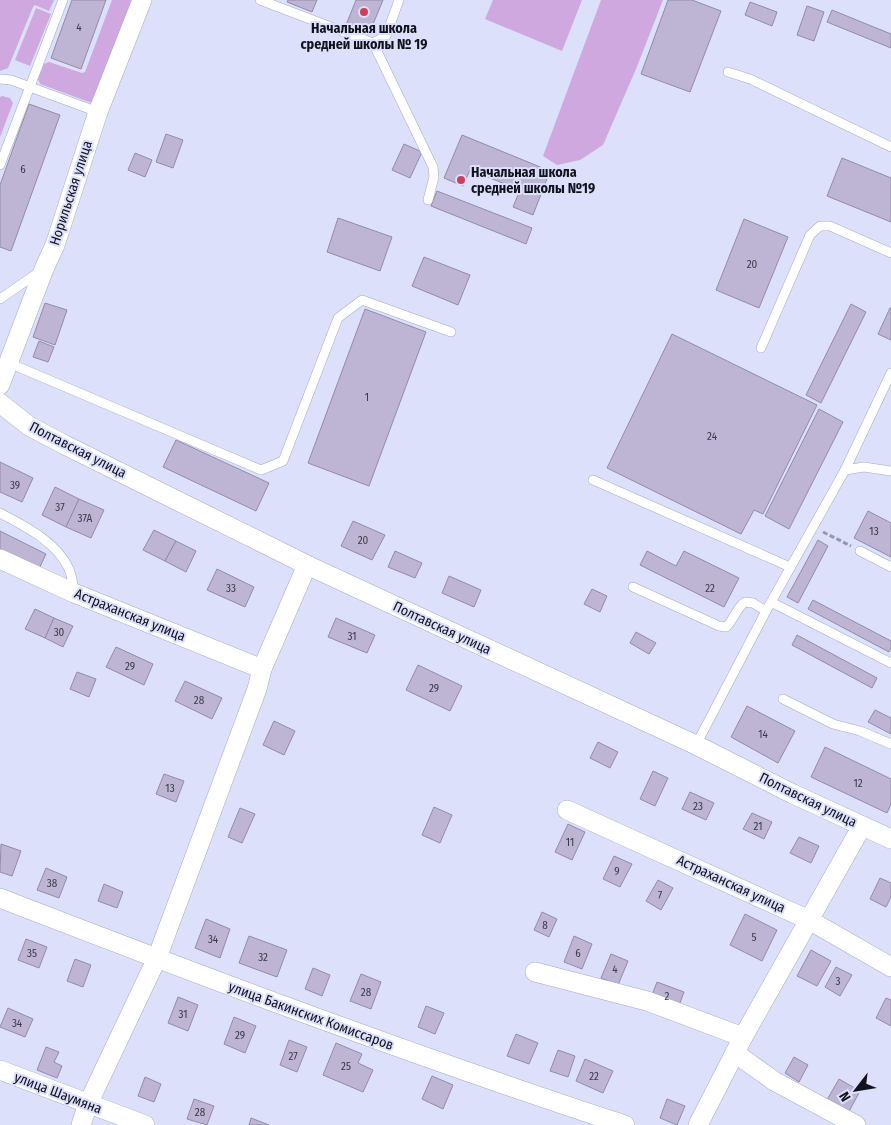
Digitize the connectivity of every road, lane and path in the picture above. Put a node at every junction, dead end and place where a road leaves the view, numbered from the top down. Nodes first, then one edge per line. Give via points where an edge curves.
1 (63, 0) edge
2 (142, 0) edge
3 (260, 0) edge
4 (399, 0) edge
5 (373, 43) junction
6 (728, 72) dead end
7 (0, 79) edge
8 (29, 87) junction
9 (98, 112) junction
10 (891, 147) edge
11 (0, 165) edge
12 (428, 200) dead end
13 (891, 253) edge
14 (44, 269) junction
15 (0, 299) edge
16 (451, 332) dead end
17 (761, 348) dead end
18 (9, 363) junction
19 (891, 373) edge
20 (0, 385) edge
21 (0, 403) edge
22 (845, 470) junction
23 (891, 471) edge
24 (593, 480) dead end
25 (0, 513) edge
26 (814, 527) junction
27 (860, 551) joint
28 (0, 559) edge
29 (307, 565) junction
30 (790, 567) junction
31 (891, 567) edge
32 (633, 587) dead end
33 (74, 593) junction
34 (771, 602) junction
35 (766, 610) junction
36 (891, 663) edge
37 (262, 669) junction
38 (783, 698) dead end
39 (891, 744) edge
40 (696, 745) junction
41 (566, 810) dead end
42 (862, 826) junction
43 (891, 839) edge
44 (0, 898) edge
45 (808, 920) junction
46 (156, 958) junction
47 (891, 967) edge
48 (535, 972) dead end
49 (739, 1045) junction
50 (0, 1070) edge
51 (88, 1104) junction
52 (81, 1125) edge
53 (145, 1125) edge
54 (625, 1125) edge
55 (698, 1125) edge
56 (856, 1125) edge

1 - 8 lane
2 - 9 street, Норильская улица
3 - 5 lane
4 - 5 lane via 386,36
5 - 12 lane via 433,167
6 - 10 lane via 750,79
7 - 8 lane
8 - 9 lane
8 - 11 lane
9 - 14 street, Норильская улица via 55,245
13 - 17 lane via 830,226 820,226 810,235
14 - 15 lane
14 - 18 street, Норильская улица
16 - 18 lane via 362,300 338,318 283,461 261,470
18 - 20 street, Норильская улица
19 - 22 lane
21 - 29 street, Полтавская улица via 29,426 65,445
22 - 23 lane via 864,467
22 - 26 lane
24 - 30 lane
25 - 33 lane via 56,549 69,570
26 - 27 path
26 - 30 lane
27 - 31 lane
28 - 33 street, Астраханская улица
29 - 37 street
29 - 40 street, Полтавская улица
30 - 34 lane
32 - 35 lane via 719,626 726,627 744,602
33 - 37 street, Астраханская улица
34 - 35 lane
34 - 36 lane
35 - 40 lane
37 - 46 street via 257,690
38 - 39 lane via 833,724
40 - 42 street, Полтавская улица
41 - 45 street, Астраханская улица
42 - 43 street, Полтавская улица
42 - 45 street
44 - 46 street, улица Бакинских Комиссаров
45 - 47 street, Астраханская улица
45 - 49 street
46 - 51 street
46 - 54 street, улица Бакинских Комиссаров via 437,1062
48 - 49 street via 647,1002
49 - 55 street
49 - 56 street via 774,1081
50 - 51 street, улица Шаумяна
51 - 52 street
51 - 53 street, улица Шаумяна

